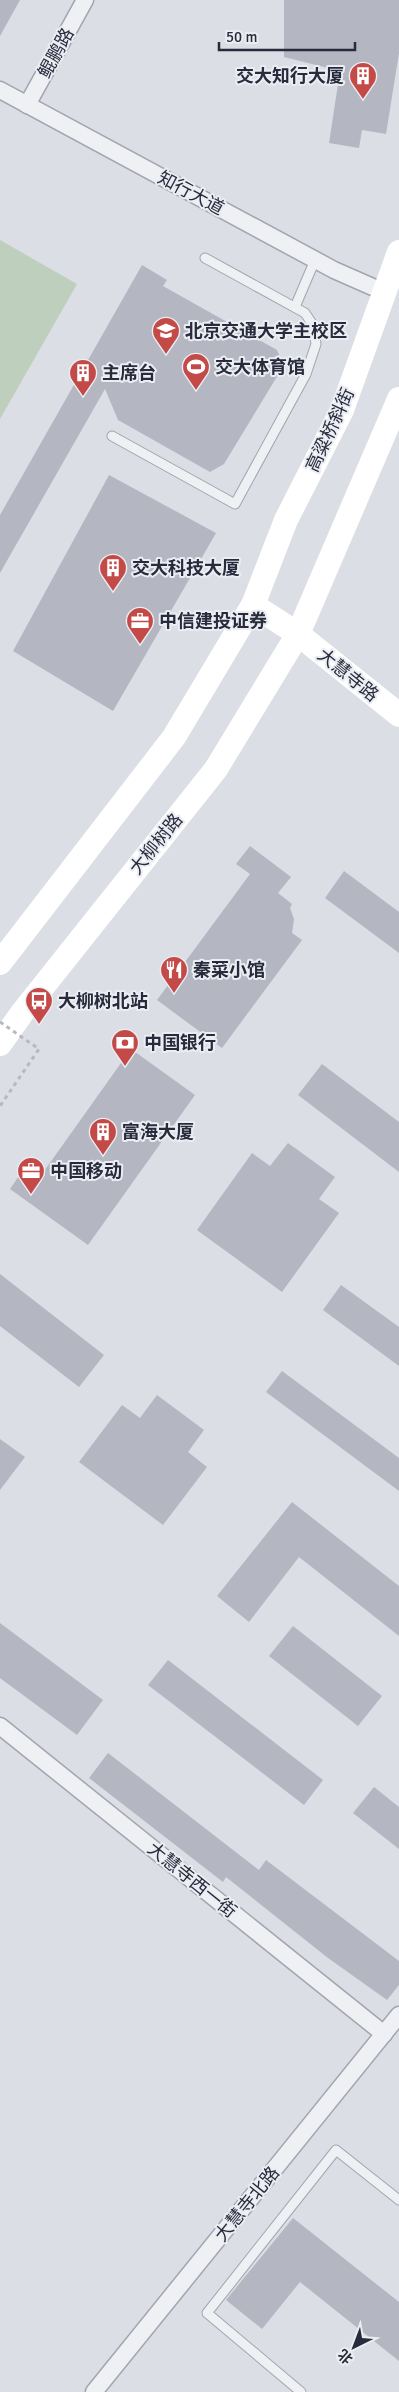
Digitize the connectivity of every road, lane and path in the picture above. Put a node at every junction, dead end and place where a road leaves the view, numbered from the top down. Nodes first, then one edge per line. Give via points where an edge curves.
1 (83, 1) edge
2 (0, 90) edge
3 (28, 105) junction
4 (399, 252) edge
5 (205, 258) dead end
6 (315, 260) junction
7 (384, 292) junction
8 (295, 307) junction
9 (399, 399) edge
10 (112, 436) dead end
11 (253, 605) junction
12 (298, 634) junction
13 (399, 715) edge
14 (0, 963) edge
15 (0, 1022) edge
16 (0, 1044) edge
17 (0, 1106) edge
18 (0, 1726) edge
19 (399, 2015) edge
20 (384, 2034) junction
21 (399, 2200) edge
22 (94, 2392) edge
23 (301, 2392) edge

1 - 3 street, 鲲鹏路
2 - 3 street, 知行大道
3 - 6 street, 知行大道
4 - 7 main road, 高粱桥斜街
5 - 8 lane
6 - 7 street, 知行大道
6 - 8 lane
7 - 11 main road, 高粱桥斜街 via 342,410 286,520
8 - 10 lane via 305,313 313,325 316,344 306,374 234,504
9 - 12 main road
11 - 12 main road, 大慧寺路
11 - 14 main road via 174,737
12 - 13 main road, 大慧寺路
12 - 16 main road, 大柳树路 via 216,769
15 - 17 path, bridge via 38,1049
18 - 20 street, 大慧寺西一街
19 - 20 street, 大慧寺北路
20 - 22 street, 大慧寺北路
21 - 23 lane via 336,2150 206,2313

